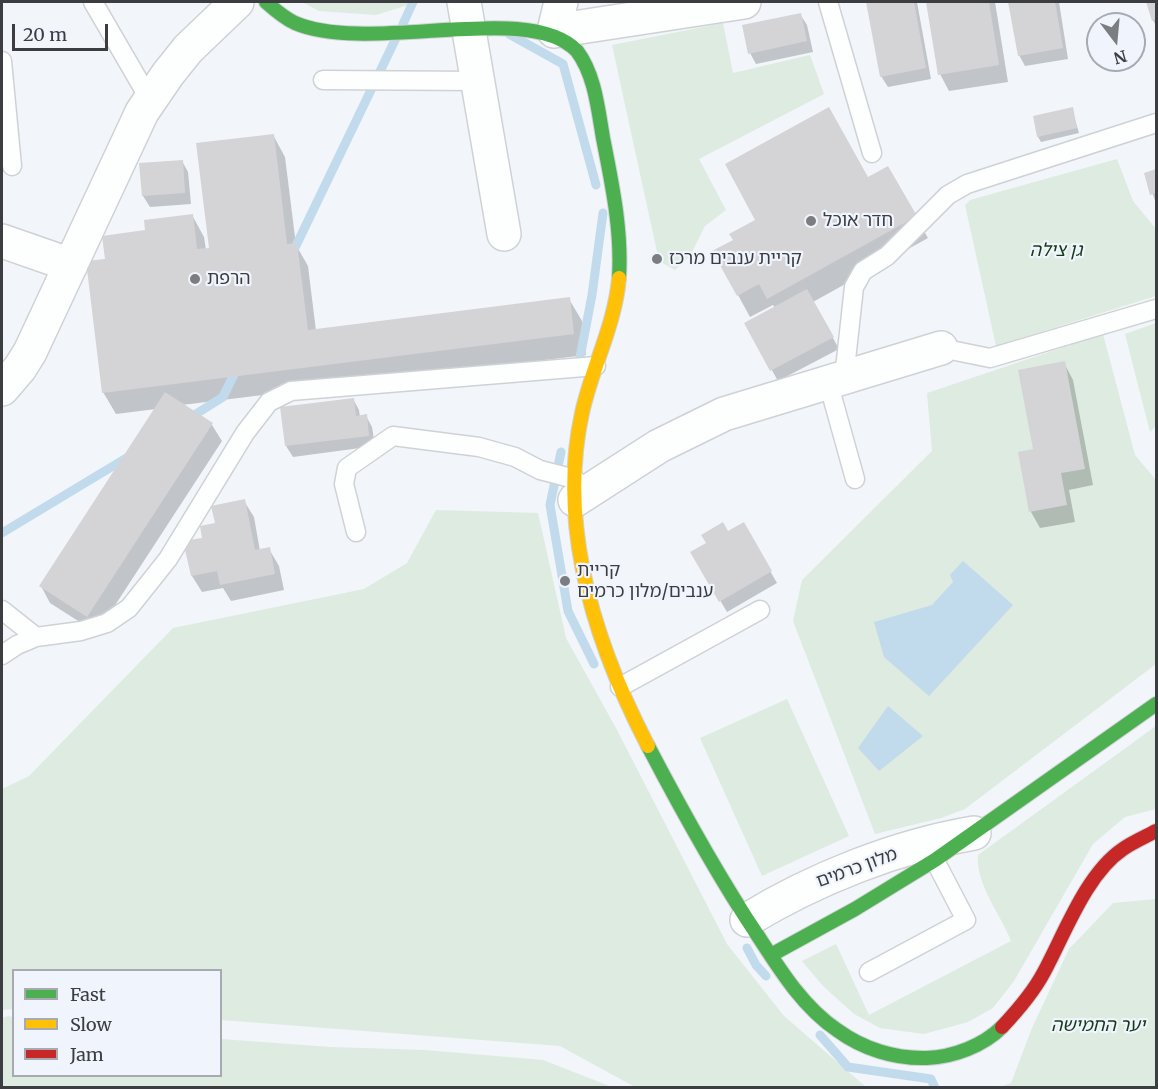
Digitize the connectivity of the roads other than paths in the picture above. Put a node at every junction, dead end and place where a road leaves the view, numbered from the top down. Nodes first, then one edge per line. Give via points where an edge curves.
1 (93, 2) edge
2 (237, 2) edge
3 (266, 2) edge
4 (744, 2) edge
5 (828, 2) edge
6 (466, 13) edge
7 (557, 16) edge
8 (2, 62) edge
9 (323, 80) dead end
10 (478, 81) junction
11 (3, 84) edge
12 (150, 99) junction
13 (1156, 123) edge
14 (872, 153) dead end
15 (12, 166) dead end
16 (504, 234) dead end
17 (2, 241) edge
18 (71, 265) junction
19 (1156, 309) edge
20 (941, 348) joint
21 (596, 366) junction
22 (836, 380) junction
23 (2, 389) edge
24 (855, 479) dead end
25 (575, 490) junction
26 (356, 532) dead end
27 (2, 610) edge
28 (760, 610) dead end
29 (36, 637) junction
30 (2, 655) edge
31 (620, 687) junction
32 (1156, 704) edge
33 (1156, 831) edge
34 (974, 833) joint
35 (931, 852) junction
36 (747, 920) junction
37 (771, 955) junction
38 (869, 972) dead end

1 - 12 lane
2 - 12 street via 188,50
3 - 6 main road via 304,27 346,34
4 - 7 street
5 - 14 lane
6 - 7 main road via 536,25
6 - 10 street
7 - 21 main road via 591,82 619,228 616,304
8 - 11 lane
9 - 10 lane
10 - 16 street
11 - 15 lane
12 - 18 street
13 - 22 lane via 967,184 948,195 887,256 862,271 854,287
17 - 18 street
18 - 23 street via 30,352
19 - 20 lane via 990,358
20 - 22 street
21 - 25 main road via 579,426
21 - 29 lane via 291,391 269,402 245,433 168,560 129,608 107,623
22 - 24 lane
22 - 25 street via 724,414
25 - 26 lane via 515,457 478,447 393,436 347,468 344,484
25 - 31 main road via 588,591
27 - 29 lane
28 - 31 lane
29 - 30 lane
31 - 36 main road via 675,801
32 - 34 main road, מלון כרמים
33 - 37 main road via 1130,844 1085,891 1032,995 1011,1020 987,1039 961,1052 934,1058 906,1058 878,1052 850,1039 809,1003
34 - 35 street, מלון כרמים
35 - 36 street, מלון כרמים via 830,877
35 - 37 main road, מלון כרמים via 865,903
35 - 38 lane via 966,920
36 - 37 main road

